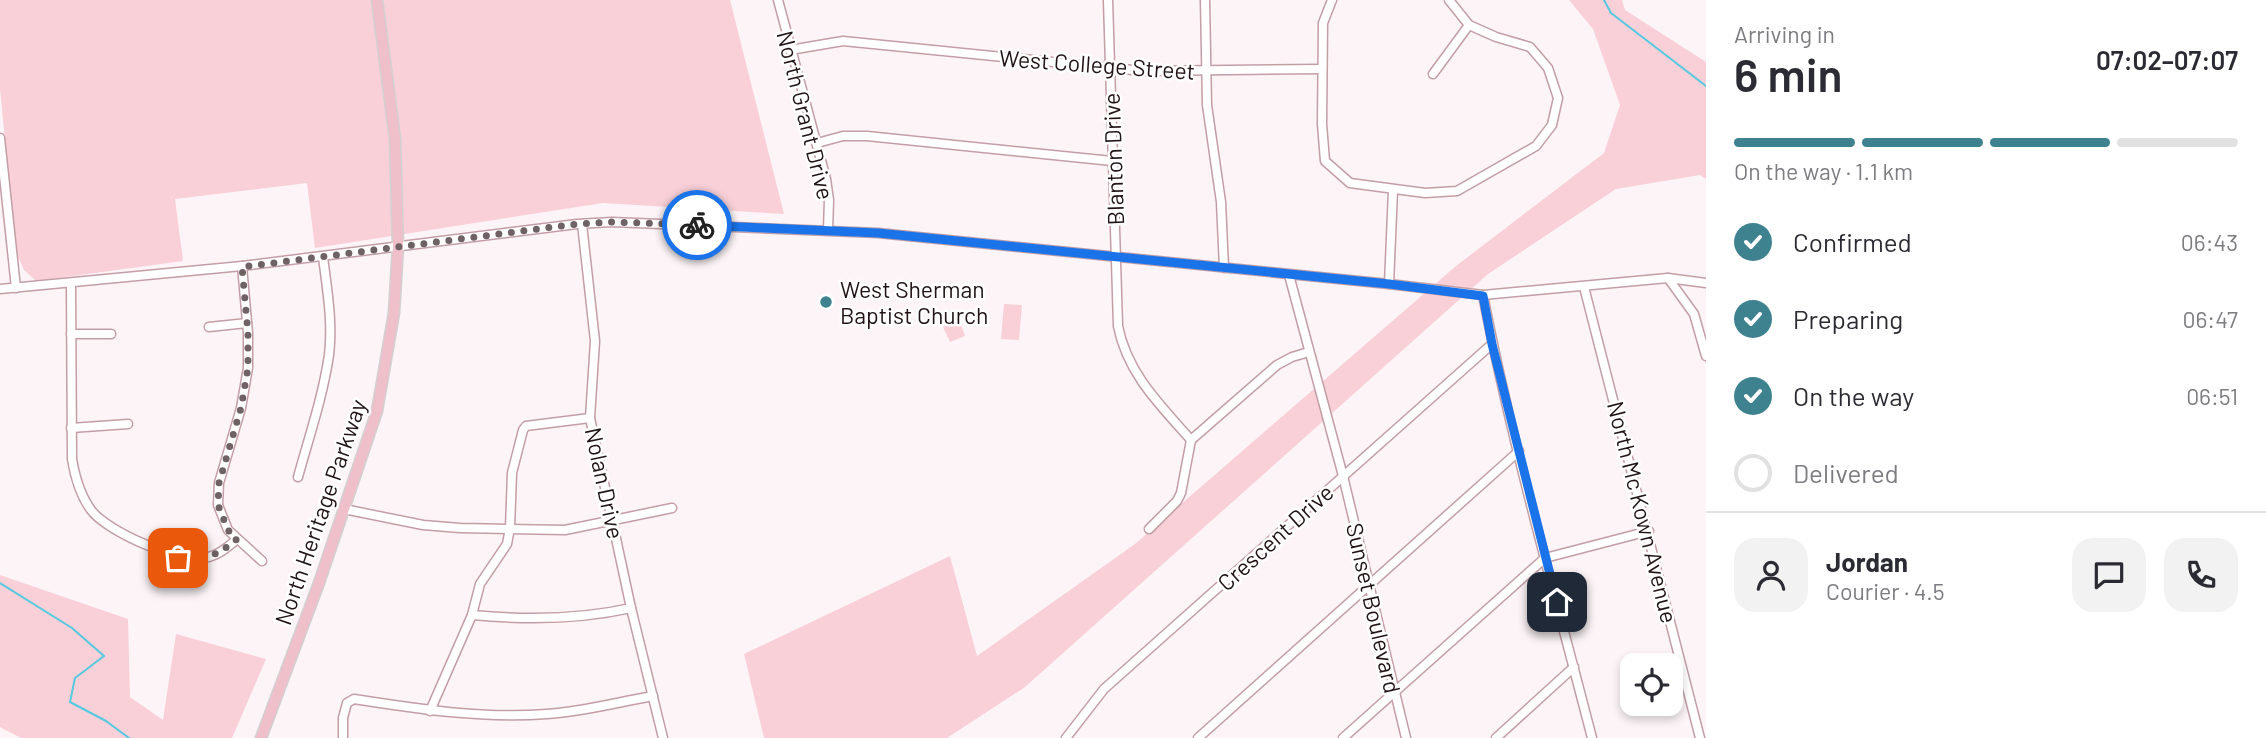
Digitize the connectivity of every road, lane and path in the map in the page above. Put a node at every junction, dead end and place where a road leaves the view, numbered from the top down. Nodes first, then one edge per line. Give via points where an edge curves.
1 (377, 0) edge
2 (778, 0) edge
3 (1108, 0) edge
4 (1205, 0) edge
5 (1332, 0) edge
6 (1449, 0) edge
7 (1469, 25) junction
8 (790, 50) junction
9 (1109, 68) junction
10 (1321, 69) junction
11 (1207, 71) junction
12 (1433, 74) dead end
13 (0, 138) edge
14 (817, 143) junction
15 (1112, 161) junction
16 (1393, 190) junction
17 (582, 224) junction
18 (828, 230) junction
19 (398, 246) junction
20 (323, 257) junction
21 (1117, 257) junction
22 (242, 267) junction
23 (1224, 268) junction
24 (1289, 275) junction
25 (1668, 278) junction
26 (1706, 283) edge
27 (71, 284) junction
28 (1389, 284) junction
29 (1584, 287) junction
30 (16, 288) junction
31 (0, 289) edge
32 (1483, 296) junction
33 (247, 323) junction
34 (209, 327) dead end
35 (71, 334) junction
36 (111, 334) dead end
37 (1492, 344) junction
38 (1309, 352) junction
39 (1706, 356) edge
40 (590, 418) junction
41 (128, 424) dead end
42 (71, 428) junction
43 (1191, 440) junction
44 (1519, 451) junction
45 (1343, 476) junction
46 (298, 477) dead end
47 (672, 508) dead end
48 (344, 509) junction
49 (613, 520) junction
50 (510, 528) junction
51 (1149, 529) dead end
52 (1649, 531) junction
53 (237, 539) junction
54 (1545, 558) junction
55 (262, 561) dead end
56 (1369, 584) junction
57 (631, 608) junction
58 (472, 615) junction
59 (1574, 667) junction
60 (1395, 694) junction
61 (653, 696) junction
62 (430, 711) junction
63 (261, 738) edge
64 (343, 738) edge
65 (663, 738) edge
66 (1066, 738) edge
67 (1198, 738) edge
68 (1343, 738) edge
69 (1406, 738) edge
70 (1496, 738) edge
71 (1592, 738) edge
72 (1700, 738) edge

1 - 19 main road, North Heritage Parkway via 395,139
2 - 8 street, North Grant Drive
3 - 9 street, Blanton Drive
4 - 11 street
5 - 10 street via 1323,23
6 - 7 street
7 - 12 street
7 - 16 street via 1530,47 1548,68 1558,98 1552,125 1536,146 1457,191
8 - 9 street, West College Street via 843,41
8 - 14 street, North Grant Drive
9 - 11 street, West College Street
9 - 15 street, Blanton Drive
10 - 11 street, West College Street
10 - 16 street via 1325,161 1350,183
11 - 23 street
13 - 30 street
14 - 15 street via 867,136
14 - 18 street, North Grant Drive via 829,200
15 - 21 street, Blanton Drive
16 - 28 street
17 - 18 street
17 - 19 street
17 - 40 street, Nolan Drive via 596,341
18 - 21 street
19 - 20 street
19 - 48 main road, North Heritage Parkway via 394,313 377,411
20 - 22 street
20 - 46 street via 329,354
21 - 23 street
21 - 43 street, Blanton Drive via 1118,326 1126,356 1145,388
22 - 27 street
22 - 33 street
23 - 24 street
24 - 28 street
24 - 38 street, Sunset Boulevard
25 - 26 street
25 - 29 street
25 - 39 street via 1694,314
27 - 30 street
27 - 35 street
28 - 32 street
29 - 32 street
29 - 52 street, North Mc Kown Avenue
30 - 31 street
32 - 37 street
33 - 34 street
33 - 53 street via 248,368 219,483 218,505
35 - 36 street
35 - 42 street
37 - 44 street
37 - 45 street, Crescent Drive
38 - 43 street via 1277,365
38 - 45 street, Sunset Boulevard
40 - 49 street, Nolan Drive
40 - 50 street via 523,430 512,473
41 - 42 street
42 - 53 street via 76,481 91,511 108,527 178,558 203,559 222,552
43 - 51 street via 1181,493
44 - 54 street
44 - 56 street
45 - 56 street, Sunset Boulevard
45 - 66 street, Crescent Drive via 1104,689
47 - 49 street
48 - 50 street via 424,525
48 - 63 main road, North Heritage Parkway
49 - 50 street via 565,530
49 - 57 street, Nolan Drive
50 - 58 street via 501,556 480,584
52 - 54 street
52 - 72 street, North Mc Kown Avenue
53 - 55 street
54 - 59 street
54 - 60 street
56 - 60 street, Sunset Boulevard
56 - 67 street
57 - 58 street via 545,619
57 - 61 street, Nolan Drive
58 - 62 street
59 - 70 street
59 - 71 street
60 - 68 street
60 - 69 street, Sunset Boulevard
61 - 62 street via 549,714
61 - 65 street, Nolan Drive
62 - 64 street via 354,699 347,703

